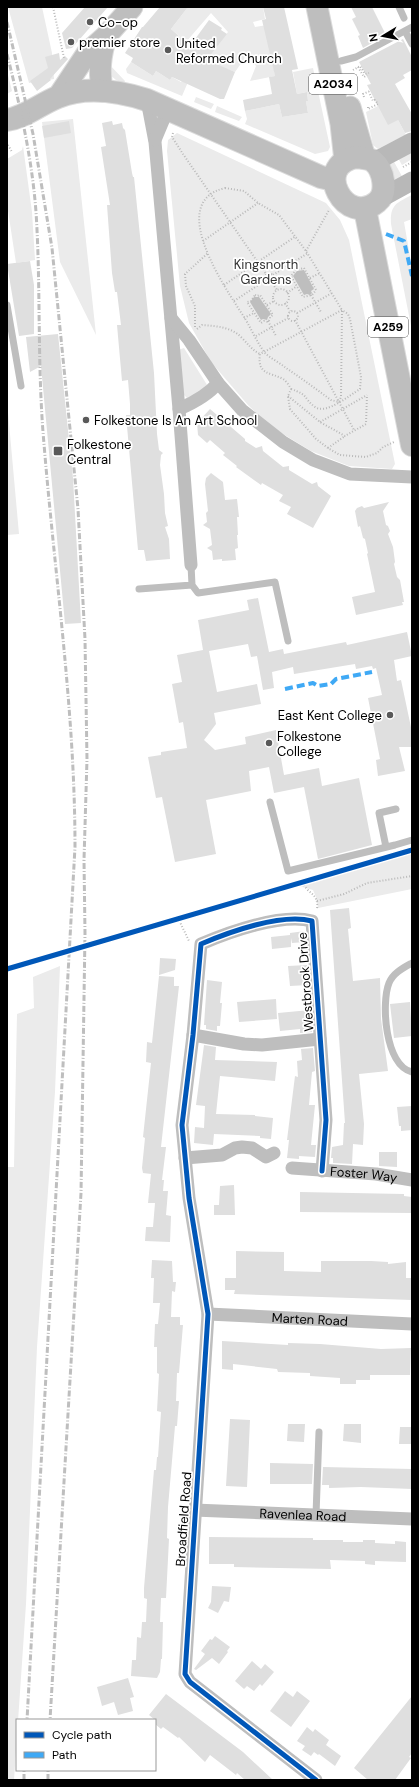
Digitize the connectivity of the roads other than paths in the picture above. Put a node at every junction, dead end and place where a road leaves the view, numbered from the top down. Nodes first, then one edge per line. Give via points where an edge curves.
1 (132, 7) edge
2 (317, 7) edge
3 (329, 7) edge
4 (399, 7) edge
5 (404, 18) dead end
6 (412, 27) edge
7 (405, 30) junction
8 (106, 36) junction
9 (412, 44) edge
10 (354, 66) junction
11 (102, 91) junction
12 (58, 97) junction
13 (146, 100) junction
14 (171, 118) junction
15 (10, 128) edge
16 (155, 142) junction
17 (412, 142) edge
18 (361, 160) junction
19 (406, 174) edge
20 (334, 180) junction
21 (373, 204) junction
22 (7, 305) edge
23 (171, 318) junction
24 (218, 383) junction
25 (20, 386) dead end
26 (179, 410) junction
27 (407, 438) edge
28 (412, 477) edge
29 (191, 565) joint
30 (192, 585) junction
31 (139, 589) dead end
32 (288, 640) dead end
33 (270, 802) dead end
34 (396, 809) dead end
35 (412, 840) edge
36 (386, 847) junction
37 (412, 963) edge
38 (193, 1035) junction
39 (320, 1039) junction
40 (412, 1072) edge
41 (274, 1154) dead end
42 (185, 1158) junction
43 (292, 1168) dead end
44 (322, 1171) junction
45 (412, 1180) edge
46 (208, 1314) junction
47 (412, 1324) edge
48 (319, 1432) dead end
49 (194, 1510) junction
50 (316, 1515) junction
51 (412, 1519) edge
52 (316, 1780) edge

1 - 8 main road
2 - 18 main road, A2034 via 341,124
3 - 10 main road, A2034
4 - 5 lane
6 - 7 lane
7 - 9 lane
7 - 10 lane via 356,57
8 - 11 main road via 100,57
8 - 12 main road via 88,52
10 - 18 main road, A2034 via 353,122
11 - 12 highway
11 - 13 highway via 128,94
12 - 15 highway
13 - 14 highway
13 - 16 street
14 - 16 street
14 - 20 highway
16 - 23 street
17 - 18 street
18 - 20 highway via 335,173
18 - 21 highway via 381,171 383,177 383,193
19 - 21 street
20 - 21 highway via 335,190 353,207
21 - 27 highway, A259
22 - 25 lane
23 - 24 street
23 - 26 street
24 - 26 street via 213,389
24 - 28 street via 242,410 259,424 313,460 350,474
26 - 29 street
29 - 30 lane
30 - 31 lane
30 - 32 lane via 198,593 275,582
33 - 36 lane via 288,870
34 - 36 lane via 379,813
35 - 36 lane
37 - 40 lane via 400,969 390,982 385,1000 388,1037 393,1056
38 - 39 street via 262,1045
38 - 39 street, Westbrook Drive via 201,944 259,924 304,919 312,921
38 - 42 street via 182,1125
39 - 44 street, Westbrook Drive via 326,1120
41 - 42 street via 266,1157 252,1148 242,1147 234,1148 222,1156
42 - 46 street, Broadfield Road
43 - 44 street, Foster Way
44 - 45 street, Foster Way via 376,1174
46 - 47 street, Marten Road
46 - 49 street, Broadfield Road
48 - 50 lane
49 - 50 street, Ravenlea Road
49 - 52 street, Broadfield Road via 185,1674 190,1682
50 - 51 street, Ravenlea Road

